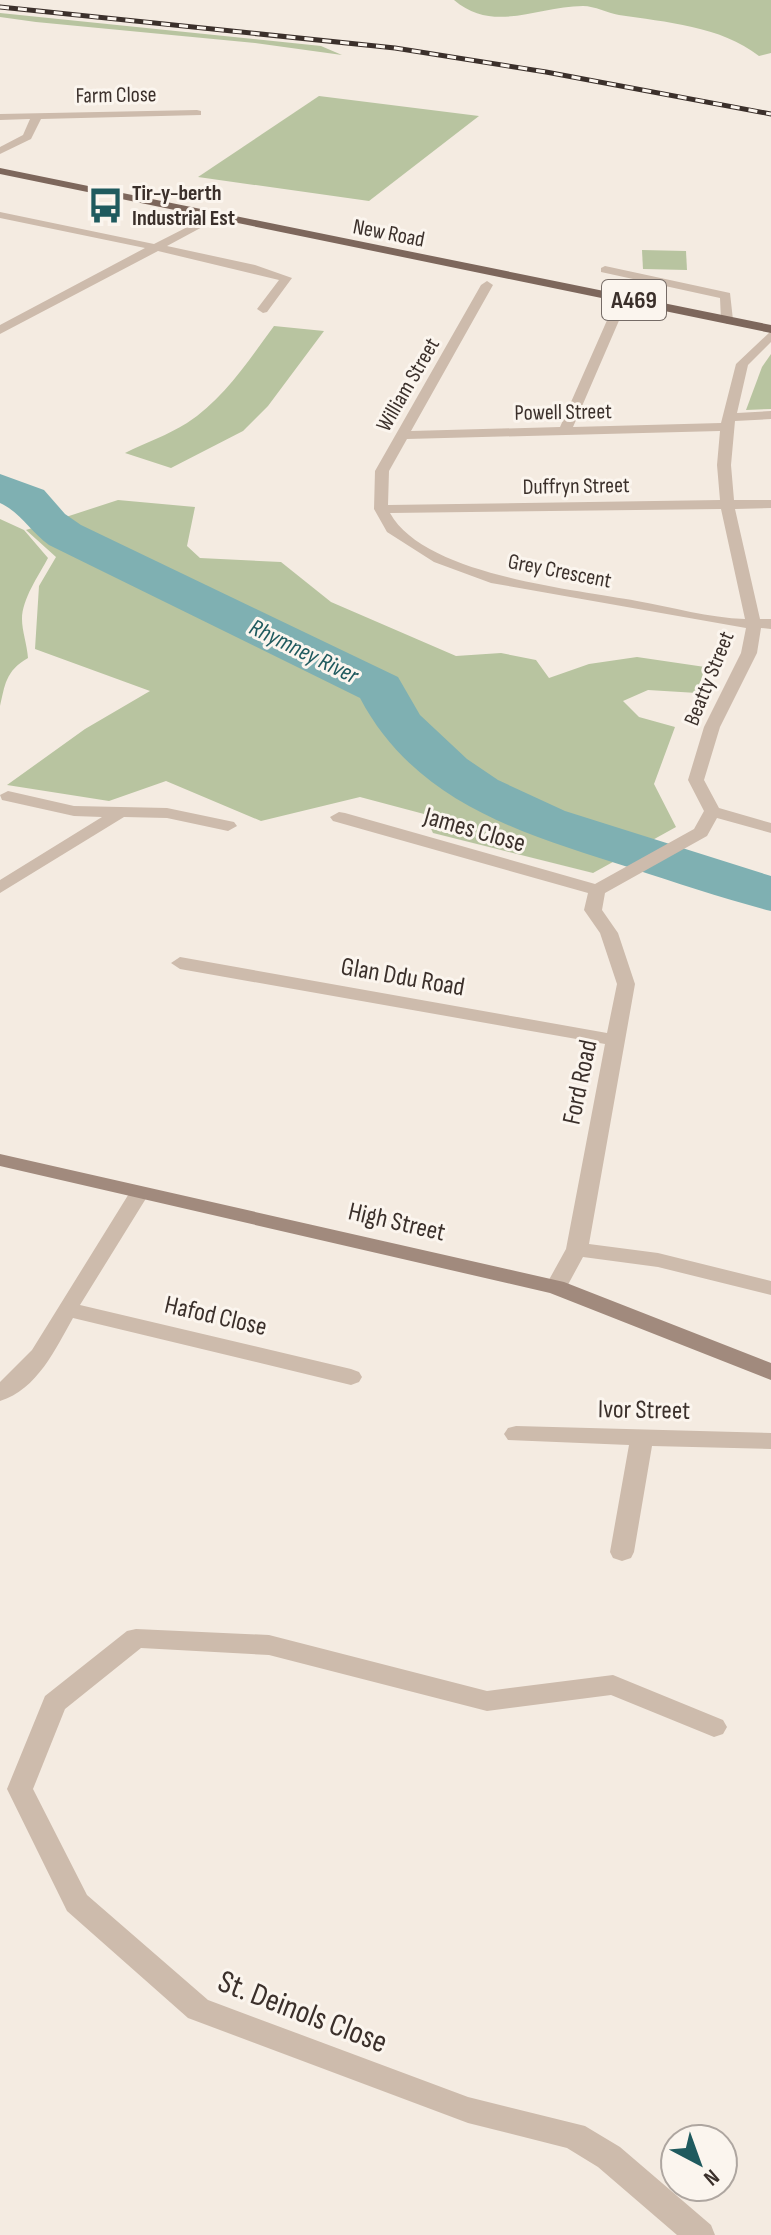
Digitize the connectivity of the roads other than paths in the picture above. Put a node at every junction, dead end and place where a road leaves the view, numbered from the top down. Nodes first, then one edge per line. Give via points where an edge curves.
1 (197, 113) dead end
2 (0, 117) edge
3 (36, 118) junction
4 (0, 151) edge
5 (0, 171) edge
6 (0, 215) edge
7 (215, 216) junction
8 (152, 247) junction
9 (605, 270) dead end
10 (487, 285) dead end
11 (263, 309) dead end
12 (618, 309) dead end
13 (727, 320) junction
14 (771, 329) edge
15 (0, 330) edge
16 (771, 335) edge
17 (771, 415) edge
18 (728, 422) junction
19 (565, 430) junction
20 (401, 435) junction
21 (727, 504) junction
22 (771, 504) edge
23 (381, 509) junction
24 (771, 624) edge
25 (754, 625) junction
26 (8, 796) dead end
27 (712, 811) junction
28 (117, 815) junction
29 (339, 817) dead end
30 (228, 826) dead end
31 (771, 828) edge
32 (606, 886) junction
33 (0, 888) edge
34 (180, 963) dead end
35 (616, 1040) junction
36 (0, 1160) edge
37 (140, 1192) junction
38 (577, 1249) junction
39 (556, 1287) junction
40 (771, 1288) edge
41 (67, 1309) junction
42 (771, 1372) edge
43 (351, 1377) dead end
44 (0, 1393) edge
45 (516, 1434) dead end
46 (642, 1437) junction
47 (771, 1441) edge
48 (622, 1552) dead end
49 (714, 1727) dead end
50 (700, 2235) edge

1 - 3 street, Farm Close via 180,108
2 - 3 street, Farm Close
3 - 4 street via 27,137
5 - 7 main road, New Road / A469
6 - 8 street
7 - 8 street
7 - 13 main road, New Road / A469
8 - 11 street via 286,278
8 - 15 street
9 - 13 street via 726,296
10 - 20 street, William Street
12 - 19 street
13 - 14 main road, New Road / A469
16 - 18 street, Beatty Street via 742,364
17 - 18 street, Powell Street
18 - 19 street, Powell Street
18 - 21 street, Beatty Street
19 - 20 street, Powell Street
20 - 23 street, William Street via 382,471
21 - 22 street, Duffryn Street
21 - 23 street, Duffryn Street
21 - 25 street, Beatty Street
23 - 25 street, Grey Crescent via 392,529 412,544 496,580
24 - 25 street, Grey Crescent
25 - 27 street, Beatty Street via 749,653 712,727 696,780
26 - 28 street
27 - 31 street
27 - 32 street via 701,832
28 - 30 street via 167,813
28 - 33 street
29 - 32 street, James Close
32 - 35 street, Ford Road via 593,910 609,933 626,984
34 - 35 street, Glan Ddu Road
35 - 38 street, Ford Road
36 - 37 main road, High Street
37 - 39 main road, High Street
37 - 41 street
38 - 39 street, Ford Road
38 - 40 street via 658,1260
39 - 42 main road, High Street
41 - 43 street, Hafod Close
41 - 44 street via 41,1358
45 - 46 street, Ivor Street
46 - 47 street, Ivor Street
46 - 48 street
49 - 50 street, St. Deinols Close via 613,1685 487,1701 269,1645 136,1638 54,1703 20,1789 77,1903 198,2009 468,2110 574,2136 609,2157

